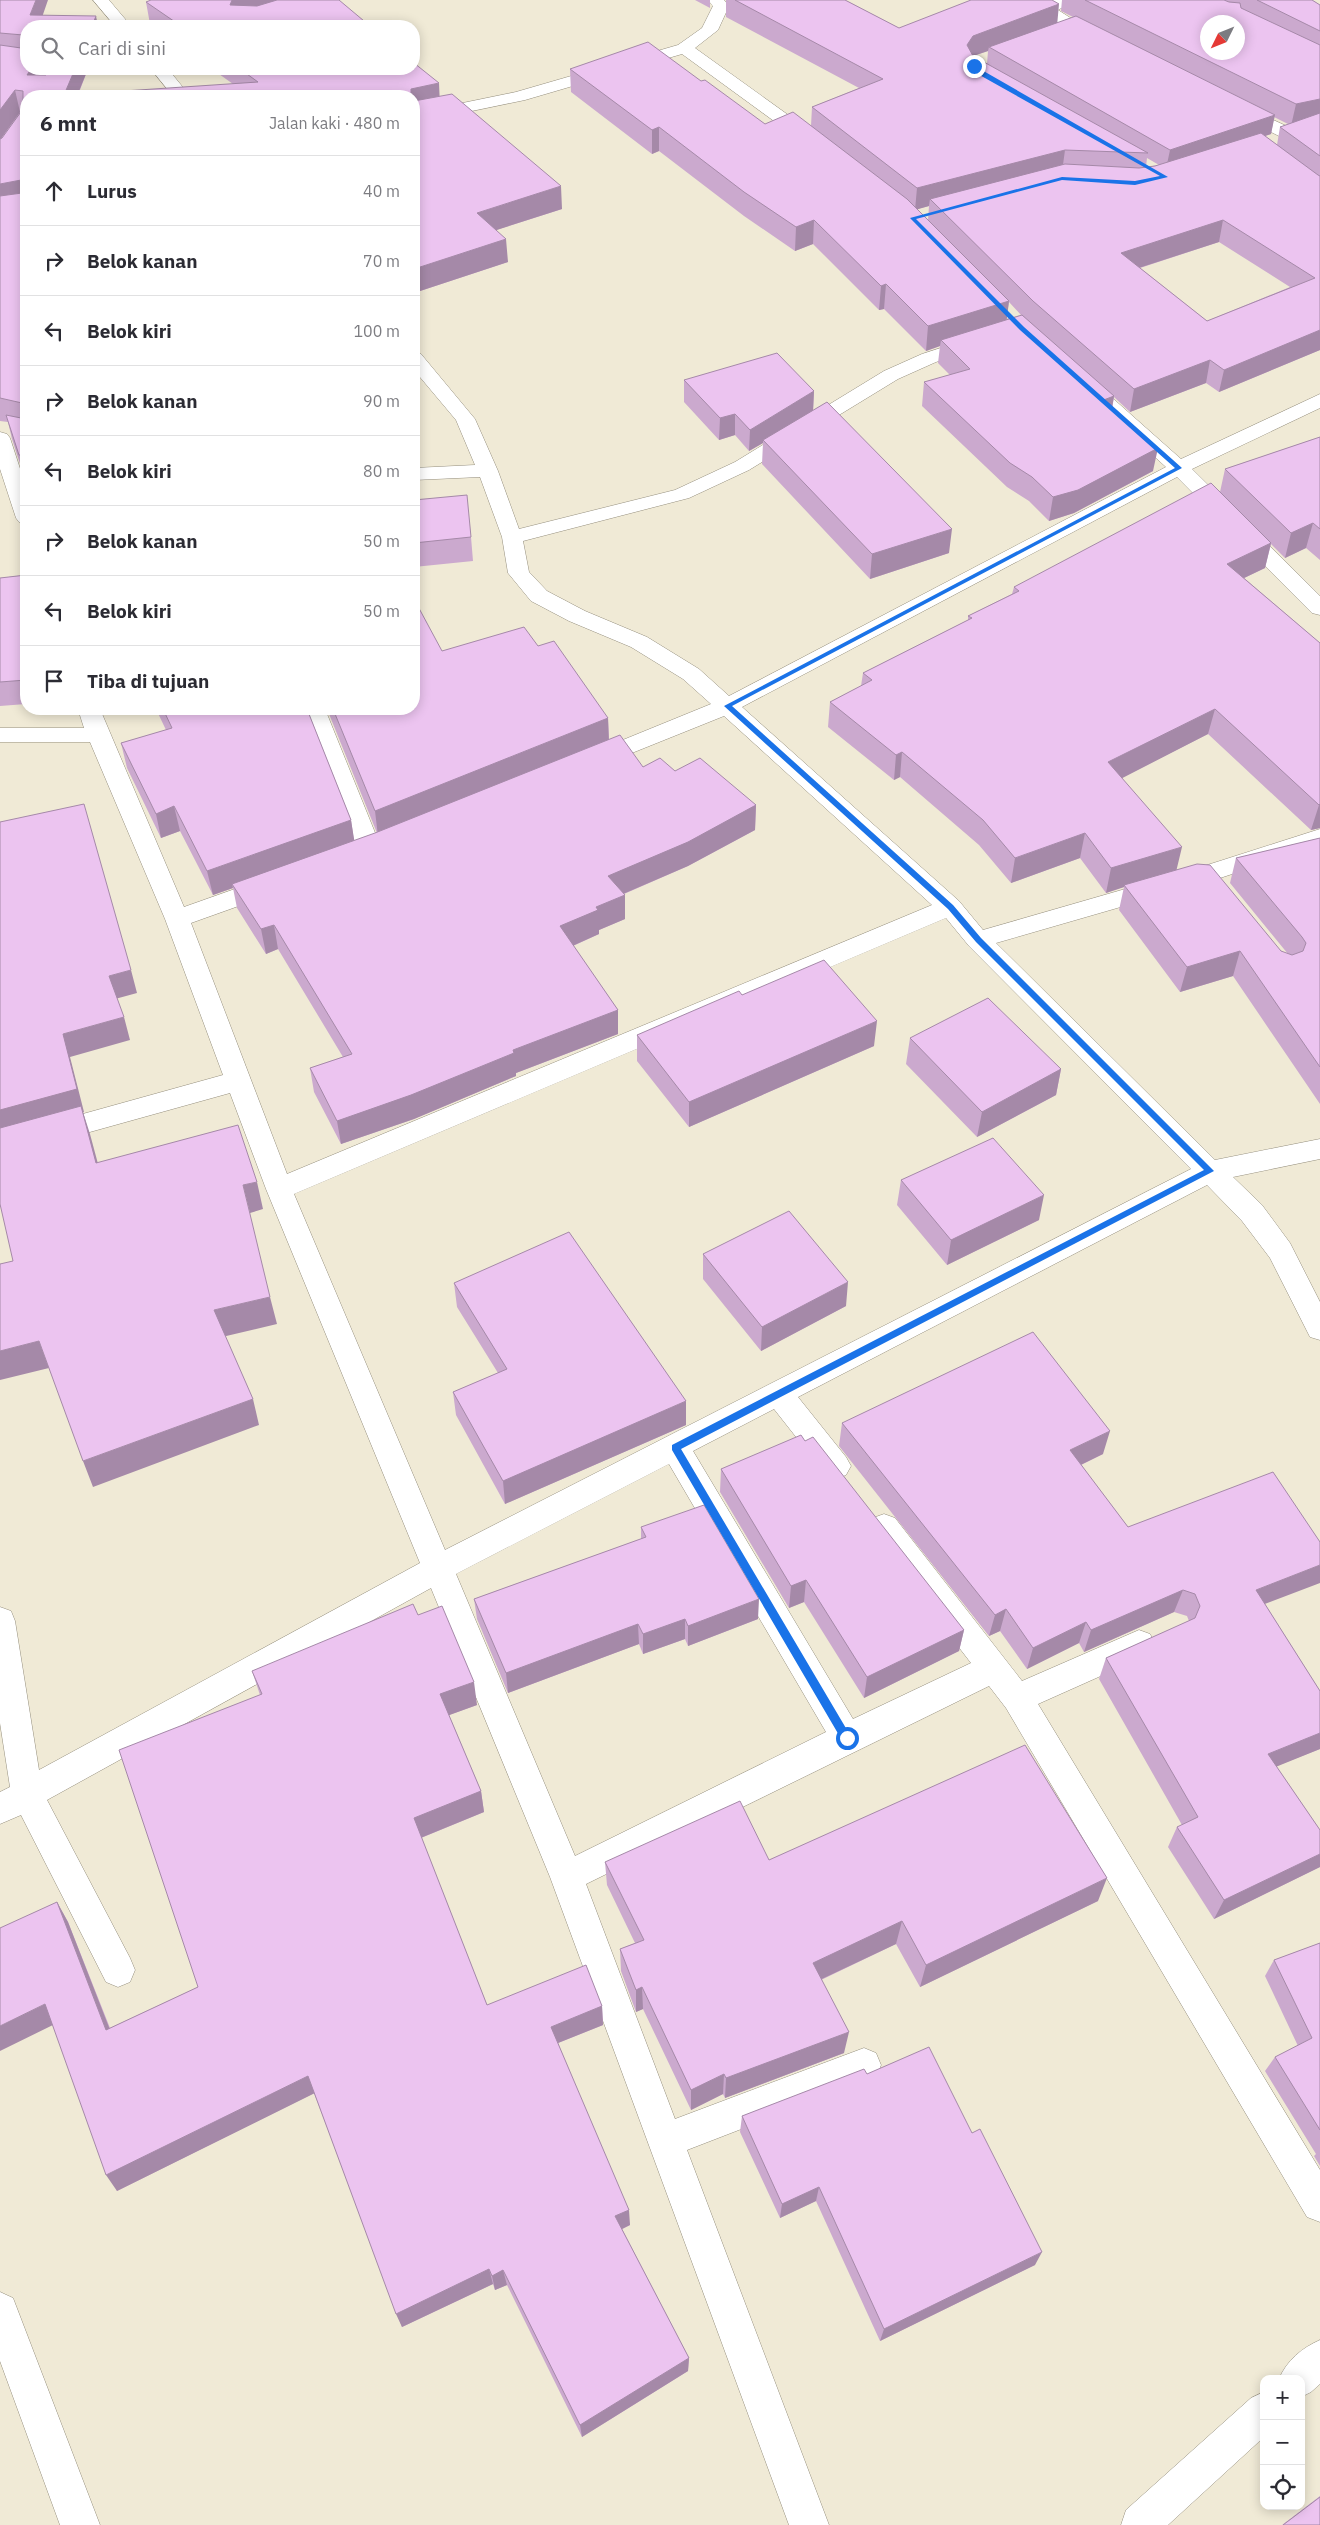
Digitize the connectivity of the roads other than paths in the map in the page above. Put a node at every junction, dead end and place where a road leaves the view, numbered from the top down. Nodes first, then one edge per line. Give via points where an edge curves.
1 (101, 0) edge
2 (716, 0) edge
3 (1068, 0) edge
4 (118, 20) edge
5 (1074, 27) junction
6 (1057, 33) edge
7 (1092, 35) edge
8 (684, 48) junction
9 (164, 75) edge
10 (177, 90) edge
11 (1221, 99) edge
12 (420, 117) edge
13 (1267, 144) edge
14 (823, 149) edge
15 (994, 337) edge
16 (420, 365) edge
17 (1067, 368) edge
18 (1320, 400) edge
19 (6, 433) edge
20 (1179, 468) junction
21 (488, 471) junction
22 (420, 474) edge
23 (20, 492) edge
24 (512, 537) junction
25 (1320, 608) edge
26 (728, 706) junction
27 (91, 715) edge
28 (316, 715) edge
29 (0, 735) edge
30 (98, 735) junction
31 (572, 768) edge
32 (1320, 837) edge
33 (370, 850) edge
34 (1206, 874) junction
35 (287, 880) edge
36 (1224, 896) edge
37 (950, 907) junction
38 (177, 919) junction
39 (978, 940) junction
40 (238, 1081) junction
41 (0, 1148) edge
42 (1320, 1149) edge
43 (1210, 1171) junction
44 (279, 1189) junction
45 (1320, 1329) edge
46 (779, 1394) junction
47 (675, 1447) junction
48 (439, 1568) junction
49 (0, 1621) edge
50 (1166, 1632) edge
51 (994, 1668) junction
52 (1017, 1698) junction
53 (847, 1738) junction
54 (13, 1801) edge
55 (567, 1877) junction
56 (118, 1970) dead end
57 (864, 2065) dead end
58 (666, 2140) junction
59 (1320, 2204) edge
60 (0, 2311) edge
61 (1320, 2359) edge
62 (1302, 2375) edge
63 (1260, 2415) edge
64 (80, 2525) edge
65 (809, 2525) edge
66 (1140, 2525) edge

1 - 4 street
2 - 8 street via 721,6 716,23
3 - 5 street via 1052,6 1050,10
5 - 6 street
5 - 7 street
8 - 12 street via 519,96
8 - 14 street
9 - 10 street
11 - 13 street via 1298,132
15 - 24 street via 891,374 742,466 682,494
16 - 21 street via 465,418
17 - 20 street
18 - 20 street
19 - 23 street
20 - 25 street
20 - 26 street
21 - 22 street
21 - 24 street
24 - 26 street via 519,573 539,596 639,642 691,674
26 - 31 street
26 - 37 street
27 - 30 street
28 - 33 street
29 - 30 street
30 - 38 street
32 - 34 street
34 - 36 street
34 - 39 street
35 - 38 street
37 - 39 street
37 - 44 street
38 - 40 street
39 - 43 street
40 - 41 street
40 - 44 street
42 - 43 street
43 - 45 street via 1252,1213 1280,1251
43 - 46 street
44 - 48 street
46 - 47 street
46 - 51 street
47 - 48 street
47 - 53 street
48 - 54 street
48 - 55 street
49 - 54 street
50 - 52 street
51 - 52 street
51 - 53 street
52 - 59 street
53 - 55 street
54 - 56 street
55 - 58 street
57 - 58 street
58 - 65 street
60 - 64 street
61 - 62 street
63 - 66 street

